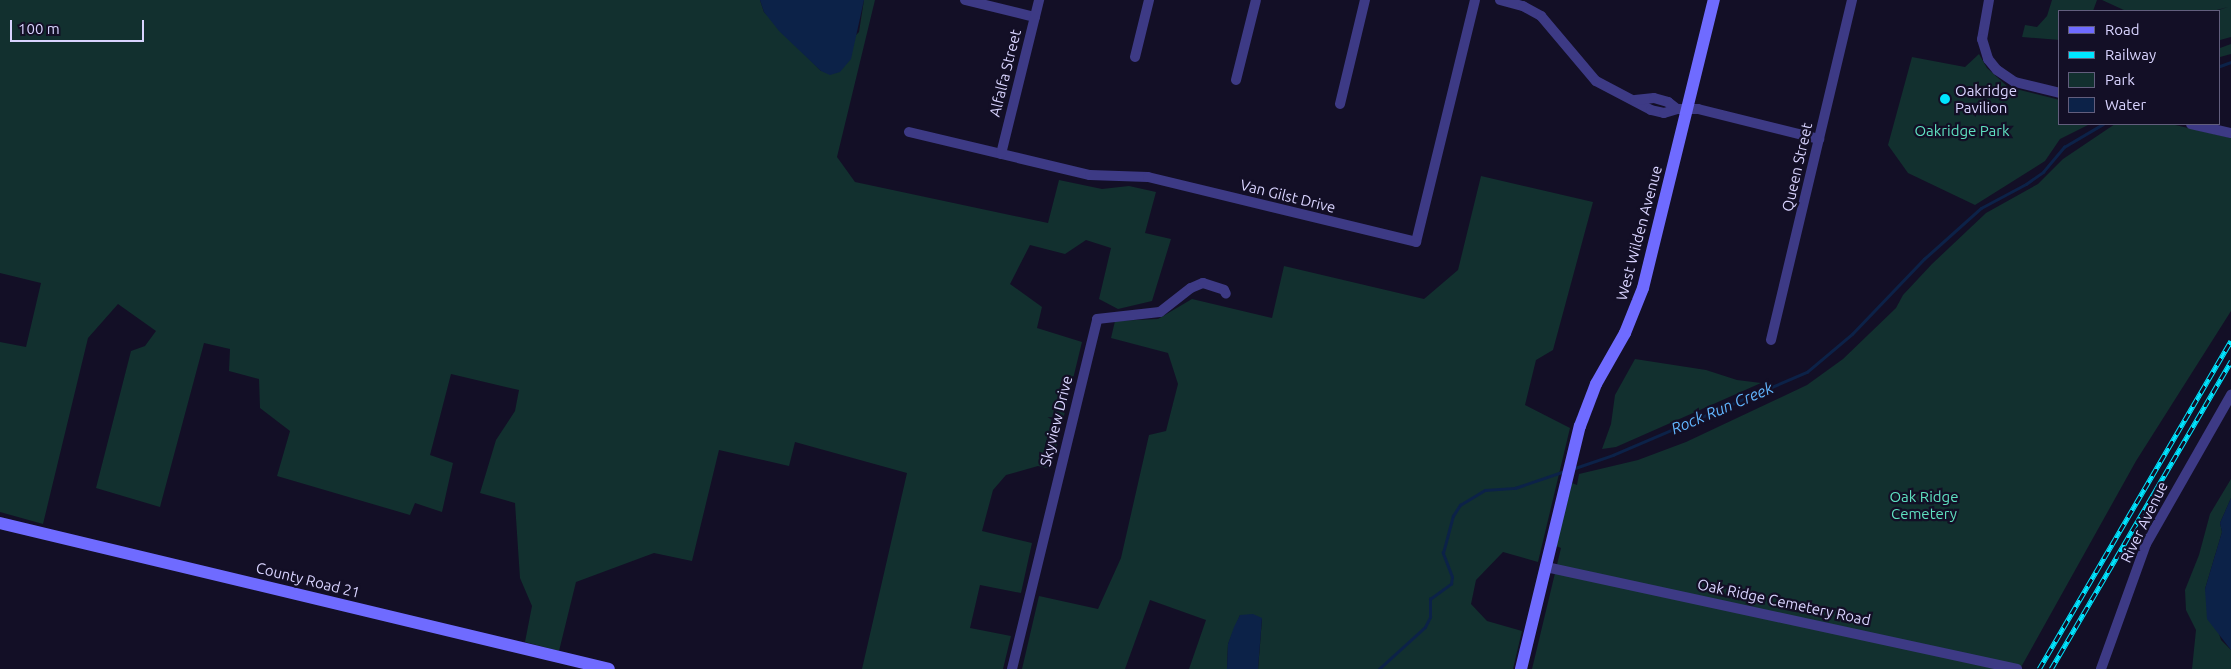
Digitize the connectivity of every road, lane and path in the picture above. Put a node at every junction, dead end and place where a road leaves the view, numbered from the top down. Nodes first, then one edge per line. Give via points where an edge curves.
1 (965, 0) edge
2 (1039, 0) edge
3 (1150, 0) edge
4 (1256, 0) edge
5 (1365, 0) edge
6 (1475, 0) edge
7 (1500, 0) edge
8 (1714, 0) edge
9 (1852, 0) edge
10 (1989, 0) edge
11 (1034, 17) junction
12 (1135, 56) dead end
13 (1236, 80) dead end
14 (2058, 93) edge
15 (1340, 104) dead end
16 (1682, 109) junction
17 (2196, 125) edge
18 (909, 132) dead end
19 (2231, 133) edge
20 (1818, 139) junction
21 (1001, 154) junction
22 (1226, 294) dead end
23 (1771, 340) dead end
24 (2231, 395) edge
25 (0, 523) edge
26 (1546, 566) junction
27 (609, 669) edge
28 (1012, 669) edge
29 (1521, 669) edge
30 (2017, 669) edge
31 (2101, 669) edge

1 - 11 street
2 - 11 street, Alfalfa Street
3 - 12 street
4 - 13 street
5 - 15 street
6 - 21 street, Van Gilst Drive via 1416,242 1148,177 1090,176
7 - 16 street via 1523,6 1541,16 1596,81 1612,92 1664,113
8 - 16 street, West Wilden Avenue
9 - 20 street, Queen Street
10 - 14 street via 1982,39 1988,59 1997,70 2015,82
11 - 21 street, Alfalfa Street
16 - 20 street
16 - 26 street, West Wilden Avenue via 1639,304 1588,402 1572,454
17 - 19 street
18 - 21 street, Van Gilst Drive
20 - 23 street, Queen Street
22 - 28 street, Skyview Drive via 1224,290 1203,284 1191,288 1160,312 1097,319
24 - 31 street, River Avenue via 2150,536
25 - 27 street, County Road 21
26 - 29 street, West Wilden Avenue
26 - 30 street, Oak Ridge Cemetery Road

